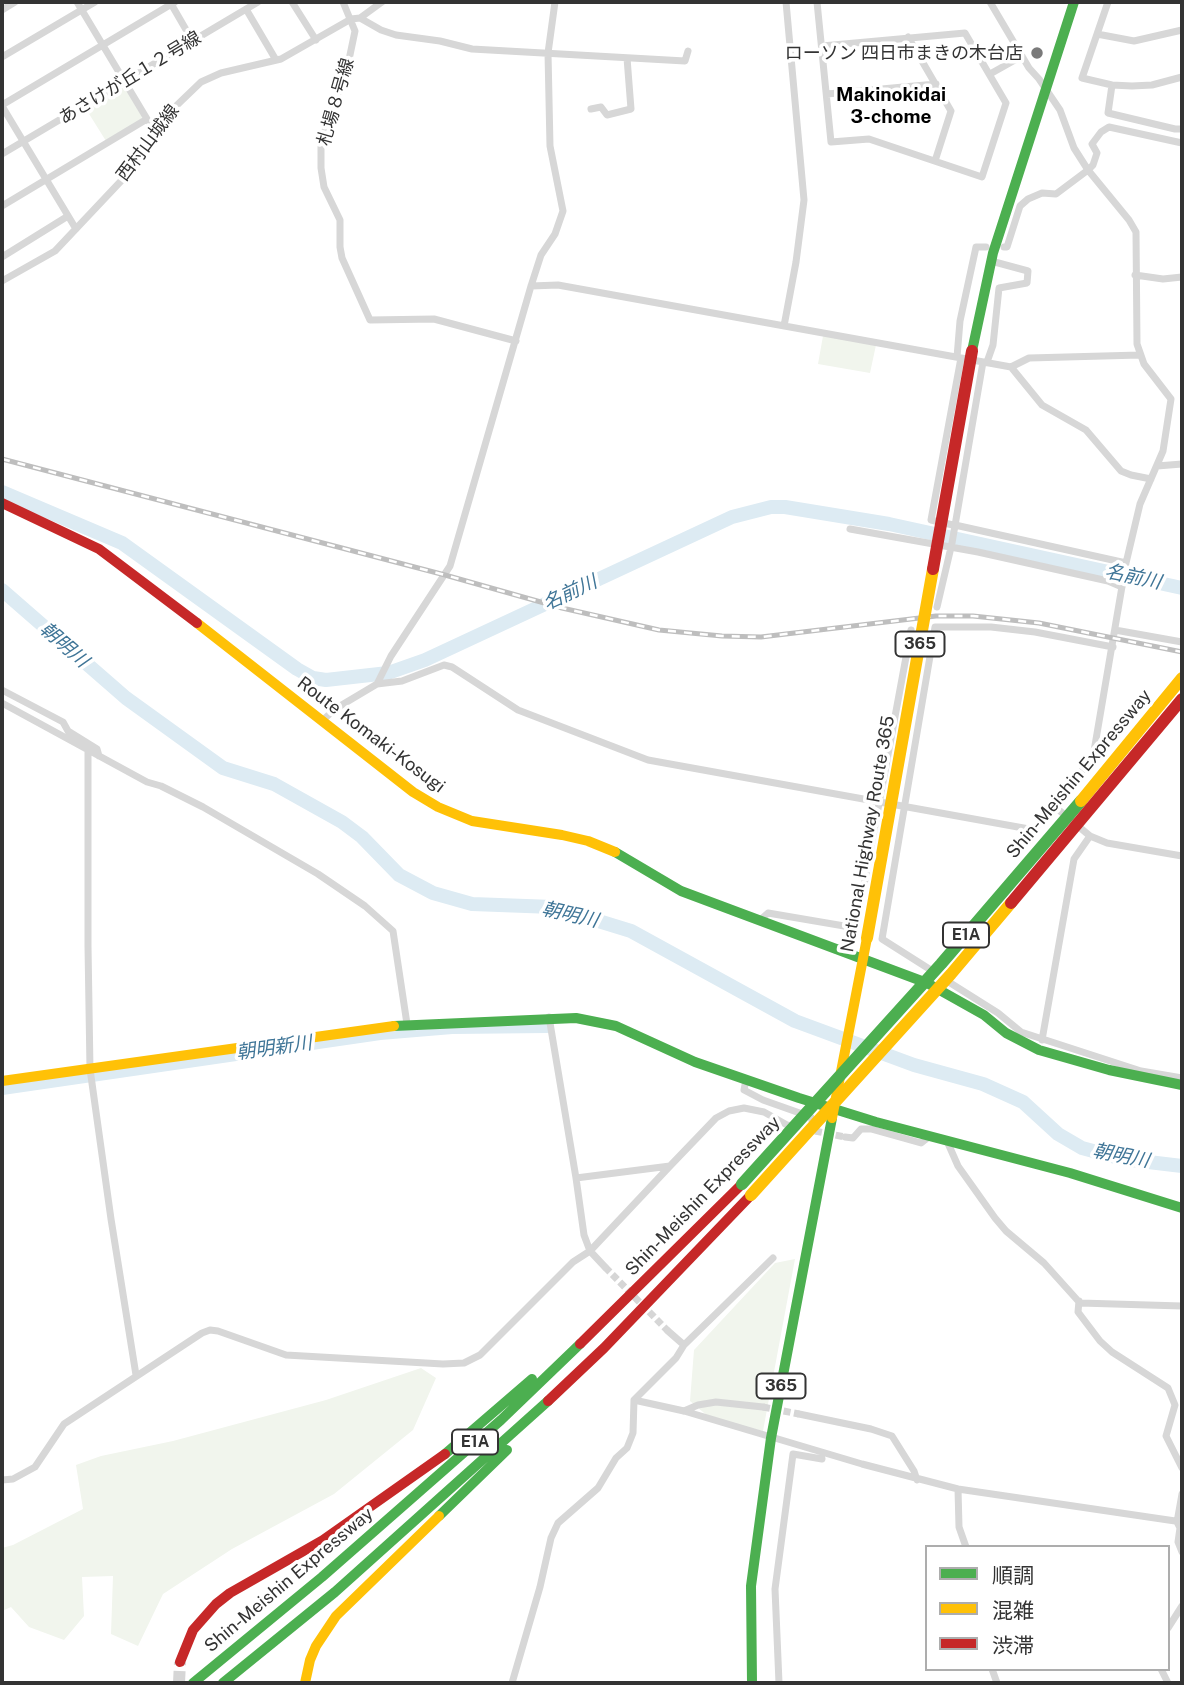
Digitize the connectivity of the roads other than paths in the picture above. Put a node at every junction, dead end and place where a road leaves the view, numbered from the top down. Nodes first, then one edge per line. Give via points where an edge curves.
1 (15, 2) edge
2 (76, 2) edge
3 (95, 2) edge
4 (258, 2) edge
5 (292, 2) edge
6 (343, 2) edge
7 (382, 2) edge
8 (555, 2) edge
9 (786, 2) edge
10 (817, 2) edge
11 (990, 2) edge
12 (1074, 2) edge
13 (1108, 2) edge
14 (172, 3) edge
15 (246, 9) junction
16 (2, 10) edge
17 (81, 10) junction
18 (356, 19) junction
19 (1182, 30) edge
20 (1097, 34) junction
21 (908, 37) junction
22 (192, 40) junction
23 (316, 40) junction
24 (102, 45) junction
25 (822, 46) junction
26 (688, 51) dead end
27 (548, 53) junction
28 (1022, 56) junction
29 (2, 57) edge
30 (627, 58) junction
31 (276, 60) junction
32 (990, 74) junction
33 (1182, 77) edge
34 (124, 81) junction
35 (936, 84) junction
36 (1112, 85) junction
37 (1045, 89) junction
38 (827, 94) junction
39 (2, 105) edge
40 (591, 108) dead end
41 (147, 119) junction
42 (1182, 129) edge
43 (156, 134) junction
44 (23, 141) junction
45 (1182, 143) edge
46 (2, 154) edge
47 (935, 161) junction
48 (1088, 170) junction
49 (46, 180) junction
50 (2, 206) edge
51 (68, 216) junction
52 (76, 229) junction
53 (986, 247) dead end
54 (1004, 247) dead end
55 (2, 257) edge
56 (991, 261) junction
57 (1135, 275) junction
58 (1182, 277) edge
59 (3, 279) edge
60 (531, 286) junction
61 (784, 326) junction
62 (516, 341) junction
63 (963, 355) junction
64 (1140, 355) junction
65 (985, 362) junction
66 (1011, 367) junction
67 (1171, 396) junction
68 (1182, 396) edge
69 (1182, 464) edge
70 (1157, 466) junction
71 (1151, 479) junction
72 (2, 503) edge
73 (954, 526) junction
74 (850, 529) dead end
75 (951, 546) junction
76 (1126, 564) junction
77 (1122, 585) junction
78 (937, 607) dead end
79 (911, 630) dead end
80 (1115, 630) junction
81 (1182, 642) edge
82 (1113, 647) junction
83 (1182, 678) edge
84 (378, 682) junction
85 (2, 690) edge
86 (1182, 699) edge
87 (2, 703) edge
88 (322, 721) junction
89 (88, 751) junction
90 (99, 756) junction
91 (880, 802) junction
92 (903, 805) junction
93 (1054, 806) junction
94 (1090, 836) junction
95 (1182, 856) edge
96 (759, 921) junction
97 (863, 959) junction
98 (549, 1017) junction
99 (407, 1024) junction
100 (1042, 1040) junction
101 (91, 1073) junction
102 (1182, 1078) edge
103 (746, 1080) junction
104 (2, 1082) edge
105 (1182, 1085) edge
106 (836, 1109) junction
107 (930, 1136) junction
108 (845, 1137) tunnel mouth
109 (947, 1141) junction
110 (670, 1166) junction
111 (576, 1178) junction
112 (1182, 1208) edge
113 (590, 1251) junction
114 (671, 1256) junction
115 (773, 1258) dead end
116 (606, 1267) tunnel mouth
117 (1079, 1301) junction
118 (1182, 1306) edge
119 (668, 1331) tunnel mouth
120 (684, 1345) junction
121 (604, 1348) junction
122 (136, 1375) junction
123 (634, 1400) junction
124 (763, 1407) tunnel mouth
125 (684, 1411) junction
126 (799, 1414) tunnel mouth
127 (771, 1438) junction
128 (822, 1459) dead end
129 (1182, 1468) edge
130 (2, 1480) edge
131 (917, 1480) junction
132 (958, 1489) junction
133 (1182, 1494) edge
134 (1180, 1522) edge
135 (965, 1545) edge
136 (1182, 1552) edge
137 (1182, 1606) edge
138 (1170, 1625) edge
139 (180, 1662) tunnel mouth
140 (193, 1683) edge
141 (223, 1683) edge
142 (305, 1683) edge
143 (512, 1683) edge
144 (752, 1683) edge
145 (779, 1683) edge

1 - 16 street
2 - 17 street
3 - 17 street
4 - 15 street, あさけが丘１２号線
5 - 23 street
6 - 18 street
7 - 18 street, 西村山城線
8 - 27 street
9 - 61 street via 804,200
10 - 25 street
11 - 28 street
12 - 37 main road, National Highway Route 365 / 365
13 - 20 street
14 - 22 street
14 - 24 street
15 - 22 street, あさけが丘１２号線
15 - 31 street
17 - 24 street
17 - 29 street
18 - 23 street, 西村山城線
18 - 27 street via 396,35 472,49
18 - 62 street, 札場８号線 via 349,61 321,146 321,167 324,187 340,220 341,254 370,320 434,319
19 - 20 street via 1134,41
20 - 36 street via 1082,78
21 - 25 street
21 - 32 street via 965,33
21 - 35 street
22 - 34 street, あさけが丘１２号線
23 - 31 street, 西村山城線
24 - 34 street
24 - 39 street
25 - 38 street
26 - 30 street via 685,61
27 - 30 street
27 - 60 street via 551,156 563,211
28 - 32 street
28 - 37 street
30 - 40 street via 631,109 607,115 601,107
31 - 43 street, 西村山城線 via 201,82
32 - 47 street via 1006,103 982,177
33 - 36 street via 1141,86
34 - 41 street
34 - 44 street, あさけが丘１２号線
35 - 38 street
35 - 47 street via 951,111
36 - 42 street via 1108,113
37 - 48 street
37 - 56 main road, National Highway Route 365 / 365
38 - 47 street via 831,142 869,139
39 - 44 street
41 - 43 street
41 - 49 street
43 - 52 street, 西村山城線 via 138,163
44 - 46 street, あさけが丘１２号線
44 - 49 street
45 - 48 street via 1109,127 1092,144 1097,153
48 - 54 street via 1056,194 1042,193 1020,206
48 - 57 street via 1136,232
49 - 50 street
49 - 51 street
51 - 52 street
51 - 55 street
52 - 59 street, 西村山城線 via 43,260
53 - 63 street via 976,247 960,321
56 - 63 main road, National Highway Route 365 / 365
56 - 65 street via 1028,271 1027,283 999,288 993,345
57 - 58 street
57 - 64 street
60 - 61 street via 558,285
60 - 62 street
61 - 63 street
62 - 84 street via 450,566
63 - 65 street
63 - 73 street via 931,520
63 - 97 main road, National Highway Route 365 / 365, bridge
64 - 66 street via 1029,358
64 - 67 street
65 - 66 street
65 - 73 street
66 - 71 street via 1042,405 1086,430 1121,471
67 - 68 street
67 - 70 street
69 - 70 street
70 - 71 street
71 - 76 street
72 - 88 main road, Route Komaki-Kosugi via 123,565
73 - 75 street
73 - 76 street
74 - 75 street
75 - 77 street
75 - 78 street
76 - 77 street
77 - 80 street
79 - 91 street
80 - 81 street
80 - 82 street
82 - 92 street via 991,627 935,627
82 - 93 street via 1093,757
83 - 114 main road, Shin-Meishin Expressway / E1A, bridge via 941,964
84 - 88 street
84 - 91 street via 402,681 444,665 518,710 648,760
85 - 90 street via 63,722 68,731 97,749
86 - 121 main road, Shin-Meishin Expressway / E1A, bridge via 951,974 751,1195
87 - 89 street
88 - 96 main road, Route Komaki-Kosugi via 438,807 472,821 589,841 620,853 681,891
89 - 90 street
89 - 101 street
90 - 99 street via 203,807 365,906 393,931
91 - 92 street
91 - 96 street via 856,928 768,913
92 - 93 street via 1029,829
92 - 100 street via 882,939 1021,1032
93 - 94 street
94 - 95 street
94 - 100 street via 1074,859
96 - 97 main road, Route Komaki-Kosugi
97 - 105 main road, Route Komaki-Kosugi via 927,984 1039,1050
97 - 106 main road, National Highway Route 365 / 365, bridge
98 - 99 main road
98 - 103 main road via 616,1026
98 - 111 street
99 - 101 main road
100 - 102 street via 1141,1071
101 - 104 main road
101 - 122 street
103 - 106 main road
103 - 110 street via 744,1090 811,1117 815,1131 788,1125 764,1112 729,1111 716,1118
106 - 107 main road
106 - 127 main road, National Highway Route 365 / 365
107 - 108 street via 921,1143 861,1129 853,1138
107 - 109 main road
109 - 112 main road
109 - 117 street via 958,1166 995,1218
110 - 111 street
110 - 113 street
111 - 113 street
113 - 116 street
113 - 122 street via 573,1262 480,1355 464,1363 286,1355 211,1330
114 - 139 main road via 444,1454 354,1520 216,1604 193,1630
114 - 140 main road, Shin-Meishin Expressway / E1A via 490,1429
115 - 120 street
117 - 118 street
117 - 129 street via 1078,1312 1111,1352 1168,1388 1175,1405 1167,1436
119 - 120 street
120 - 123 street
121 - 141 main road, Shin-Meishin Expressway / E1A via 431,1508
121 - 142 main road via 478,1480 336,1616 316,1646
122 - 130 street via 64,1423 35,1467
123 - 125 street
123 - 143 street via 633,1433 627,1448 598,1488 558,1523 551,1538
124 - 125 street via 716,1402
125 - 127 street
126 - 131 street via 892,1436
127 - 131 street
127 - 144 main road, National Highway Route 365 / 365 via 751,1586
128 - 145 street via 793,1454 775,1588
131 - 132 street
132 - 134 street
132 - 135 street via 959,1527
133 - 134 street
134 - 136 street
137 - 138 street

